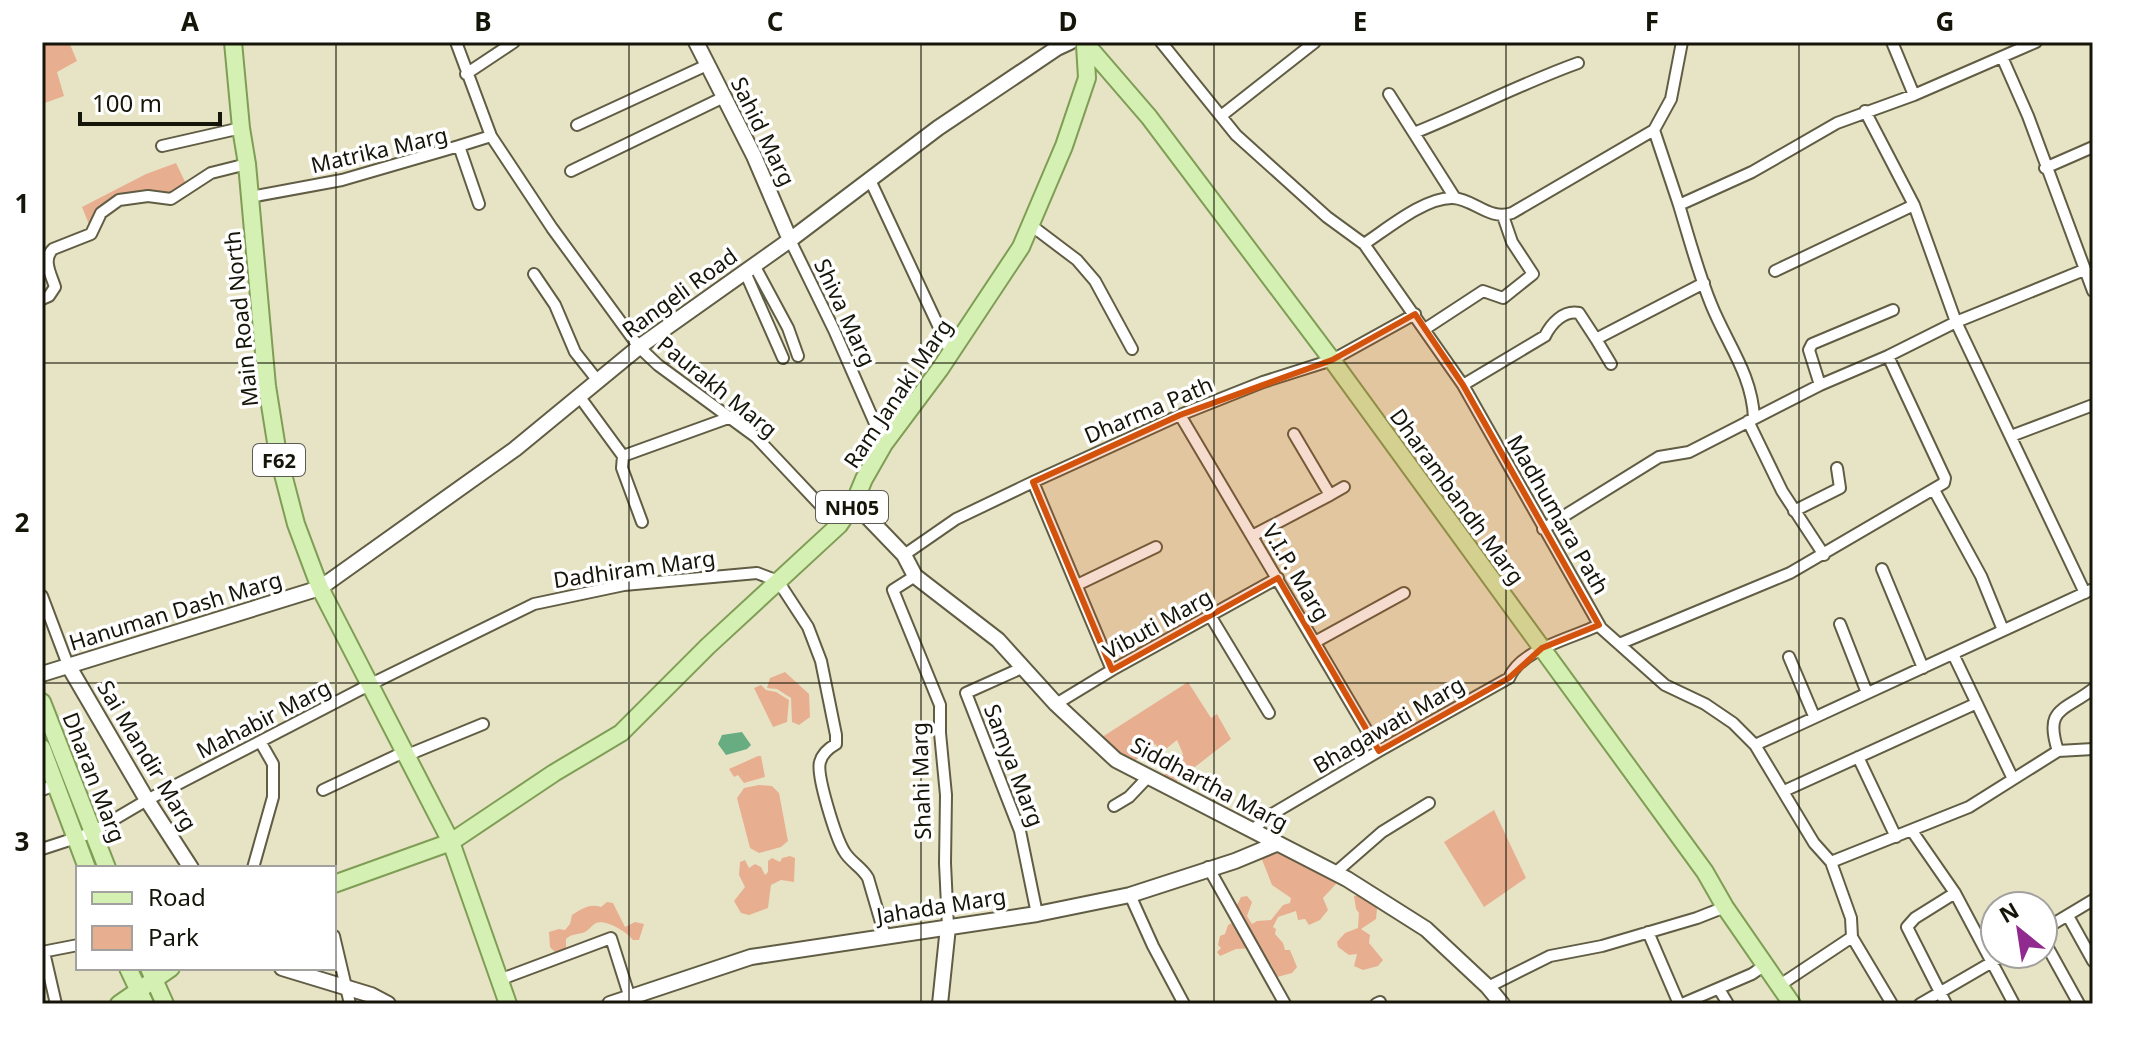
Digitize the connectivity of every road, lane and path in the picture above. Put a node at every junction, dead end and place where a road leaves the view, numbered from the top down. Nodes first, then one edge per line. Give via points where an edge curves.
1 (233, 42) edge
2 (456, 42) edge
3 (514, 42) edge
4 (696, 42) edge
5 (1161, 42) edge
6 (1315, 42) edge
7 (1682, 42) edge
8 (1892, 42) edge
9 (2036, 42) edge
10 (1081, 43) edge
11 (2002, 57) junction
12 (1578, 63) dead end
13 (707, 65) junction
14 (466, 74) junction
15 (1389, 94) dead end
16 (1914, 95) junction
17 (724, 97) junction
18 (1865, 111) junction
19 (1221, 116) junction
20 (577, 125) dead end
21 (241, 128) junction
22 (1654, 130) junction
23 (1414, 133) junction
24 (491, 136) junction
25 (162, 146) dead end
26 (459, 146) junction
27 (2093, 147) edge
28 (247, 164) junction
29 (2045, 168) junction
30 (571, 171) dead end
31 (870, 180) junction
32 (250, 197) junction
33 (1455, 198) junction
34 (479, 204) dead end
35 (1679, 205) junction
36 (1914, 205) junction
37 (1503, 216) junction
38 (1032, 226) junction
39 (790, 240) junction
40 (1364, 244) junction
41 (750, 268) junction
42 (2084, 270) junction
43 (1775, 271) dead end
44 (534, 274) dead end
45 (1704, 283) junction
46 (2092, 288) edge
47 (42, 299) edge
48 (1893, 310) dead end
49 (1415, 314) junction
50 (1956, 322) junction
51 (1425, 329) junction
52 (789, 332) junction
53 (775, 339) junction
54 (1596, 339) junction
55 (639, 347) junction
56 (1132, 349) dead end
57 (951, 353) junction
58 (798, 356) dead end
59 (1888, 356) junction
60 (783, 358) dead end
61 (1332, 360) junction
62 (1611, 364) dead end
63 (598, 381) junction
64 (1463, 385) junction
65 (1820, 385) junction
66 (579, 396) junction
67 (2093, 405) edge
68 (1180, 415) junction
69 (731, 417) junction
70 (1751, 420) junction
71 (1294, 434) dead end
72 (2011, 436) junction
73 (884, 444) junction
74 (623, 456) junction
75 (1837, 468) dead end
76 (1033, 482) junction
77 (1344, 487) dead end
78 (1934, 490) junction
79 (1330, 495) junction
80 (854, 503) junction
81 (1794, 511) junction
82 (642, 522) dead end
83 (839, 525) junction
84 (1543, 529) junction
85 (1252, 536) junction
86 (1156, 547) dead end
87 (904, 555) junction
88 (1824, 555) junction
89 (1882, 569) dead end
90 (915, 576) junction
91 (1278, 578) junction
92 (778, 581) junction
93 (1077, 585) junction
94 (320, 588) junction
95 (2089, 591) edge
96 (1404, 593) dead end
97 (42, 596) edge
98 (1211, 617) junction
99 (1840, 624) dead end
100 (1599, 625) junction
101 (2003, 630) junction
102 (1315, 642) junction
103 (1619, 644) junction
104 (1542, 648) junction
105 (1953, 654) junction
106 (1789, 657) dead end
107 (68, 665) junction
108 (1024, 667) junction
109 (1923, 668) junction
110 (1112, 670) junction
111 (42, 674) edge
112 (369, 685) junction
113 (2093, 689) edge
114 (1867, 693) junction
115 (42, 702) edge
116 (1056, 704) junction
117 (1975, 704) junction
118 (1269, 713) dead end
119 (1814, 716) junction
120 (483, 724) dead end
121 (261, 743) junction
122 (1755, 745) junction
123 (42, 748) edge
124 (2093, 749) edge
125 (1379, 751) junction
126 (2058, 751) junction
127 (404, 754) junction
128 (1858, 757) junction
129 (1148, 777) junction
130 (2013, 779) junction
131 (49, 787) edge
132 (323, 790) dead end
133 (1784, 791) junction
134 (147, 800) junction
135 (1429, 803) dead end
136 (1114, 806) dead end
137 (1251, 831) junction
138 (1912, 831) junction
139 (84, 836) junction
140 (1896, 837) junction
141 (451, 842) junction
142 (1276, 844) junction
143 (42, 849) edge
144 (1831, 862) junction
145 (87, 866) edge
146 (106, 866) edge
147 (190, 866) edge
148 (254, 866) edge
149 (1208, 867) junction
150 (1335, 873) junction
151 (336, 883) edge
152 (1955, 893) junction
153 (1130, 895) junction
154 (2093, 900) edge
155 (1725, 907) junction
156 (1037, 914) junction
157 (2068, 916) junction
158 (2059, 921) edge
159 (948, 927) junction
160 (1648, 932) junction
161 (885, 936) junction
162 (1852, 937) junction
163 (1979, 937) edge
164 (76, 945) edge
165 (336, 945) edge
166 (43, 952) edge
167 (2093, 961) edge
168 (1765, 965) junction
169 (2059, 968) edge
170 (129, 970) edge
171 (289, 970) edge
172 (1981, 970) edge
173 (1997, 970) edge
174 (152, 974) edge
175 (499, 980) junction
176 (1780, 985) junction
177 (345, 986) junction
178 (1488, 987) junction
179 (1719, 989) junction
180 (1941, 993) junction
181 (141, 997) edge
182 (630, 998) junction
183 (56, 1004) edge
184 (119, 1004) edge
185 (165, 1004) edge
186 (350, 1004) edge
187 (388, 1004) edge
188 (508, 1004) edge
189 (610, 1004) edge
190 (940, 1004) edge
191 (1184, 1004) edge
192 (1285, 1004) edge
193 (1502, 1004) edge
194 (1680, 1004) edge
195 (1728, 1004) edge
196 (1792, 1004) edge
197 (1892, 1004) edge
198 (1920, 1004) edge
199 (1946, 1004) edge
200 (2014, 1004) edge
201 (2079, 1004) edge

1 - 21 main road, Main Road North / F62
2 - 14 street, Paurakh Marg
3 - 14 street
4 - 13 street, Sahid Marg
5 - 19 street, Madhumara Path
6 - 19 street
7 - 22 street via 1671,99
8 - 16 street
9 - 11 street
10 - 31 street, Rangeli Road via 1057,48
10 - 38 main road, Ram Janaki Marg / NH05 via 1087,78
10 - 61 main road, Dharambandh Marg via 1149,117
11 - 16 street
11 - 29 street
12 - 23 street
13 - 17 street, Sahid Marg
13 - 20 street
14 - 24 street, Paurakh Marg
15 - 23 street
16 - 18 street
17 - 30 street
17 - 39 street, Sahid Marg
18 - 35 street
18 - 36 street
19 - 40 street, Madhumara Path via 1316,207
21 - 25 street
21 - 28 main road, Main Road North / F62
22 - 35 street
22 - 37 street
23 - 33 street
24 - 26 street
24 - 55 street, Paurakh Marg
26 - 32 street, Matrika Marg via 342,180
26 - 34 street, Matrika Marg
27 - 29 street
28 - 32 main road, Main Road North / F62
28 - 47 street via 211,173 171,199 131,196 109,206 91,234 48,254 55,287
29 - 42 street
31 - 39 street, Rangeli Road
31 - 57 street
32 - 94 main road, Main Road North / F62 via 278,455
33 - 37 street
33 - 40 street via 1435,201
35 - 45 street
36 - 43 street
36 - 50 street
37 - 51 street via 1533,274 1503,298 1483,291
38 - 56 street via 1095,281
38 - 57 main road, Ram Janaki Marg / NH05
39 - 41 street, Rangeli Road
39 - 73 street, Shiva Marg
40 - 49 street, Madhumara Path
41 - 52 street
41 - 53 street
41 - 55 street, Rangeli Road
42 - 46 street
42 - 50 street
44 - 63 street via 555,305 575,352
45 - 54 street
45 - 70 street via 1741,361 1752,394
48 - 65 street via 1812,344 1809,350
49 - 51 street, Madhumara Path
49 - 61 street, Dharma Path
50 - 59 street
50 - 72 street
51 - 64 street, Madhumara Path
52 - 53 street
52 - 58 street
53 - 60 street
54 - 62 street
54 - 64 street via 1579,313 1571,312 1552,323 1545,336
55 - 63 street, Rangeli Road
55 - 69 street, Paurakh Marg
57 - 73 main road, Ram Janaki Marg / NH05
59 - 65 street
59 - 78 street via 1945,478
61 - 68 street, Dharma Path
61 - 104 main road, Dharambandh Marg
63 - 66 street, Rangeli Road
64 - 84 street, Madhumara Path
65 - 70 street
66 - 74 street
66 - 94 street, Rangeli Road via 515,449
67 - 72 street
68 - 76 street, Dharma Path
68 - 85 street, V.I.P. Marg
69 - 74 street
69 - 83 street, Paurakh Marg
70 - 81 street
70 - 84 street via 1689,452 1659,457
71 - 79 street
72 - 95 street
73 - 80 main road, Ram Janaki Marg / NH05
74 - 82 street via 622,468
75 - 81 street via 1840,488
76 - 87 street, Dharma Path via 956,519
76 - 93 street
77 - 79 street
78 - 88 street
78 - 101 street via 1981,576
79 - 85 street
80 - 83 main road, Ram Janaki Marg / NH05
80 - 87 street, Siddhartha Marg
81 - 88 street
83 - 92 main road, Ram Janaki Marg / NH05
84 - 100 street, Madhumara Path
85 - 91 street, V.I.P. Marg
86 - 93 street
87 - 90 street, Siddhartha Marg
88 - 103 street
89 - 109 street
90 - 108 street, Siddhartha Marg via 998,640
90 - 159 street, Shahi Marg via 893,590 940,705
91 - 98 street, Vibuti Marg
91 - 102 street, V.I.P. Marg
92 - 112 street, Dadhiram Marg via 757,573 721,575 624,585 534,604
92 - 141 main road, Ram Janaki Marg / NH05 via 621,733
92 - 161 street via 808,627 828,688 836,744 820,760 819,772 830,821 845,853 868,878
93 - 110 street
94 - 107 street, Hanuman Dash Marg
94 - 112 main road, Main Road North / F62
95 - 101 street
96 - 102 street
97 - 107 street
98 - 110 street, Vibuti Marg
98 - 118 street
99 - 114 street
100 - 103 street, Madhumara Path
100 - 104 street, Bhagawati Marg
101 - 105 street
102 - 125 street, V.I.P. Marg
103 - 122 street, Madhumara Path via 1665,685 1705,704
104 - 125 street, Bhagawati Marg via 1514,668 1509,678
104 - 155 main road, Dharambandh Marg
105 - 109 street
105 - 117 street
106 - 119 street
107 - 111 street, Hanuman Dash Marg
107 - 134 street, Sai Mandir Marg
108 - 116 street, Siddhartha Marg
108 - 156 street, Samya Marg via 966,693 1020,831
109 - 114 street
110 - 116 street, Vibuti Marg
112 - 121 street, Mahabir Marg
112 - 127 main road, Main Road North / F62
113 - 126 street via 2052,721
114 - 119 street
115 - 139 main road, Dharan Marg
116 - 129 street, Siddhartha Marg via 1116,760
117 - 128 street
117 - 130 street
119 - 122 street
120 - 127 street
121 - 134 street, Mahabir Marg
121 - 148 street via 273,764 273,797
122 - 133 street, Madhumara Path
123 - 131 main road, Dharan Marg
124 - 126 street
125 - 137 street, Bhagawati Marg
126 - 130 street
127 - 132 street
127 - 141 main road, Main Road North / F62
128 - 133 street
128 - 140 street
129 - 136 street
129 - 137 street, Siddhartha Marg
130 - 138 street via 1969,807
131 - 139 main road, Dharan Marg
133 - 144 street, Madhumara Path
134 - 139 street, Mahabir Marg
134 - 147 street, Sai Mandir Marg
135 - 150 street via 1382,832
137 - 142 street, Siddhartha Marg
138 - 140 street
138 - 152 street
139 - 143 street, Mahabir Marg
139 - 145 main road, Dharan Marg
139 - 146 main road, Dharan Marg
140 - 144 street
141 - 151 main road, NH05
141 - 175 main road, F62
142 - 149 street, Jahada Marg
142 - 150 street, Siddhartha Marg
144 - 162 street, Madhumara Path via 1851,918
149 - 153 street, Jahada Marg
149 - 192 street
150 - 178 street, Siddhartha Marg via 1426,929
152 - 163 street
152 - 180 street via 1907,927
153 - 156 street, Jahada Marg
153 - 191 street
154 - 157 street
155 - 160 street
155 - 168 main road, Dharambandh Marg
156 - 159 street, Jahada Marg
157 - 158 street
157 - 167 street
159 - 161 street, Jahada Marg
159 - 190 street, Shahi Marg
160 - 178 street via 1550,956
160 - 194 street
161 - 182 street, Jahada Marg via 751,957
162 - 176 street
162 - 197 street, Madhumara Path
164 - 166 street
165 - 177 street
166 - 183 street
168 - 176 main road, Dharambandh Marg
168 - 179 street
169 - 201 street
170 - 181 main road
171 - 177 street
172 - 180 street
173 - 200 street
174 - 181 main road
174 - 185 main road
175 - 182 street via 611,938
175 - 188 main road, F62
176 - 196 main road, Dharambandh Marg
177 - 186 street
177 - 187 street
178 - 193 street, Siddhartha Marg
179 - 194 street
179 - 195 street
180 - 198 street
180 - 199 street
181 - 184 main road
182 - 189 street, Jahada Marg

